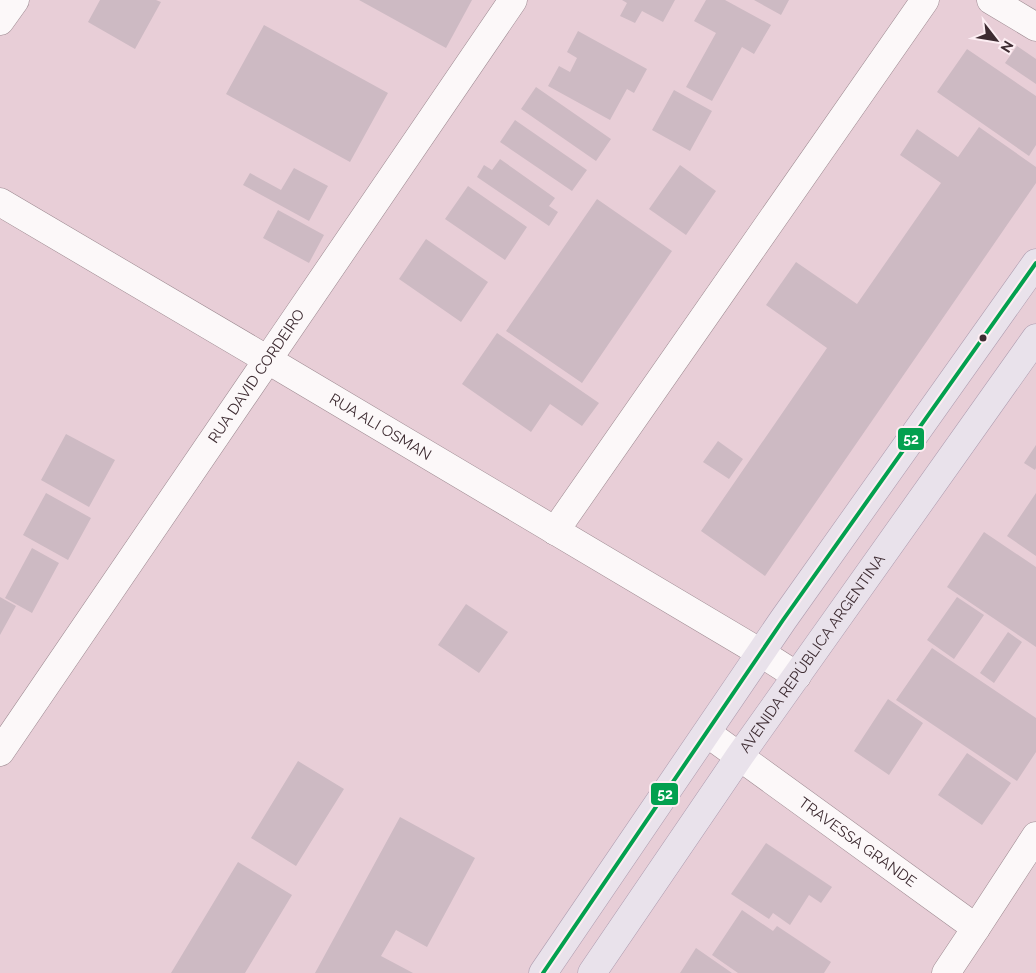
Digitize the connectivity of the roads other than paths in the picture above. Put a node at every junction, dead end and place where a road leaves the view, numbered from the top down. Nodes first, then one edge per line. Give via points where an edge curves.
1 (15, 0) edge
2 (512, 0) edge
3 (925, 0) edge
4 (991, 0) edge
5 (0, 21) edge
6 (1036, 26) edge
7 (0, 202) edge
8 (1036, 263) edge
9 (1036, 338) edge
10 (268, 360) junction
11 (555, 531) junction
12 (760, 653) junction
13 (797, 676) junction
14 (707, 733) junction
15 (0, 752) edge
16 (739, 757) junction
17 (1036, 836) edge
18 (976, 928) junction
19 (543, 973) edge
20 (592, 973) edge
21 (946, 973) edge

1 - 5 street
2 - 10 street, RUA DAVID CORDEIRO
3 - 11 street
4 - 6 street
7 - 10 street, RUA ALI OSMAN
8 - 12 main road
9 - 13 main road, AVENIDA REPÚBLICA ARGENTINA
10 - 11 street, RUA ALI OSMAN
10 - 15 street, RUA DAVID CORDEIRO
11 - 12 street, RUA ALI OSMAN
12 - 13 street, RUA ALI OSMAN
12 - 14 main road
13 - 16 main road, AVENIDA REPÚBLICA ARGENTINA
14 - 16 street, TRAVESSA GRANDE
14 - 19 main road
16 - 18 street, TRAVESSA GRANDE
16 - 20 main road, AVENIDA REPÚBLICA ARGENTINA
17 - 18 street
18 - 21 street

